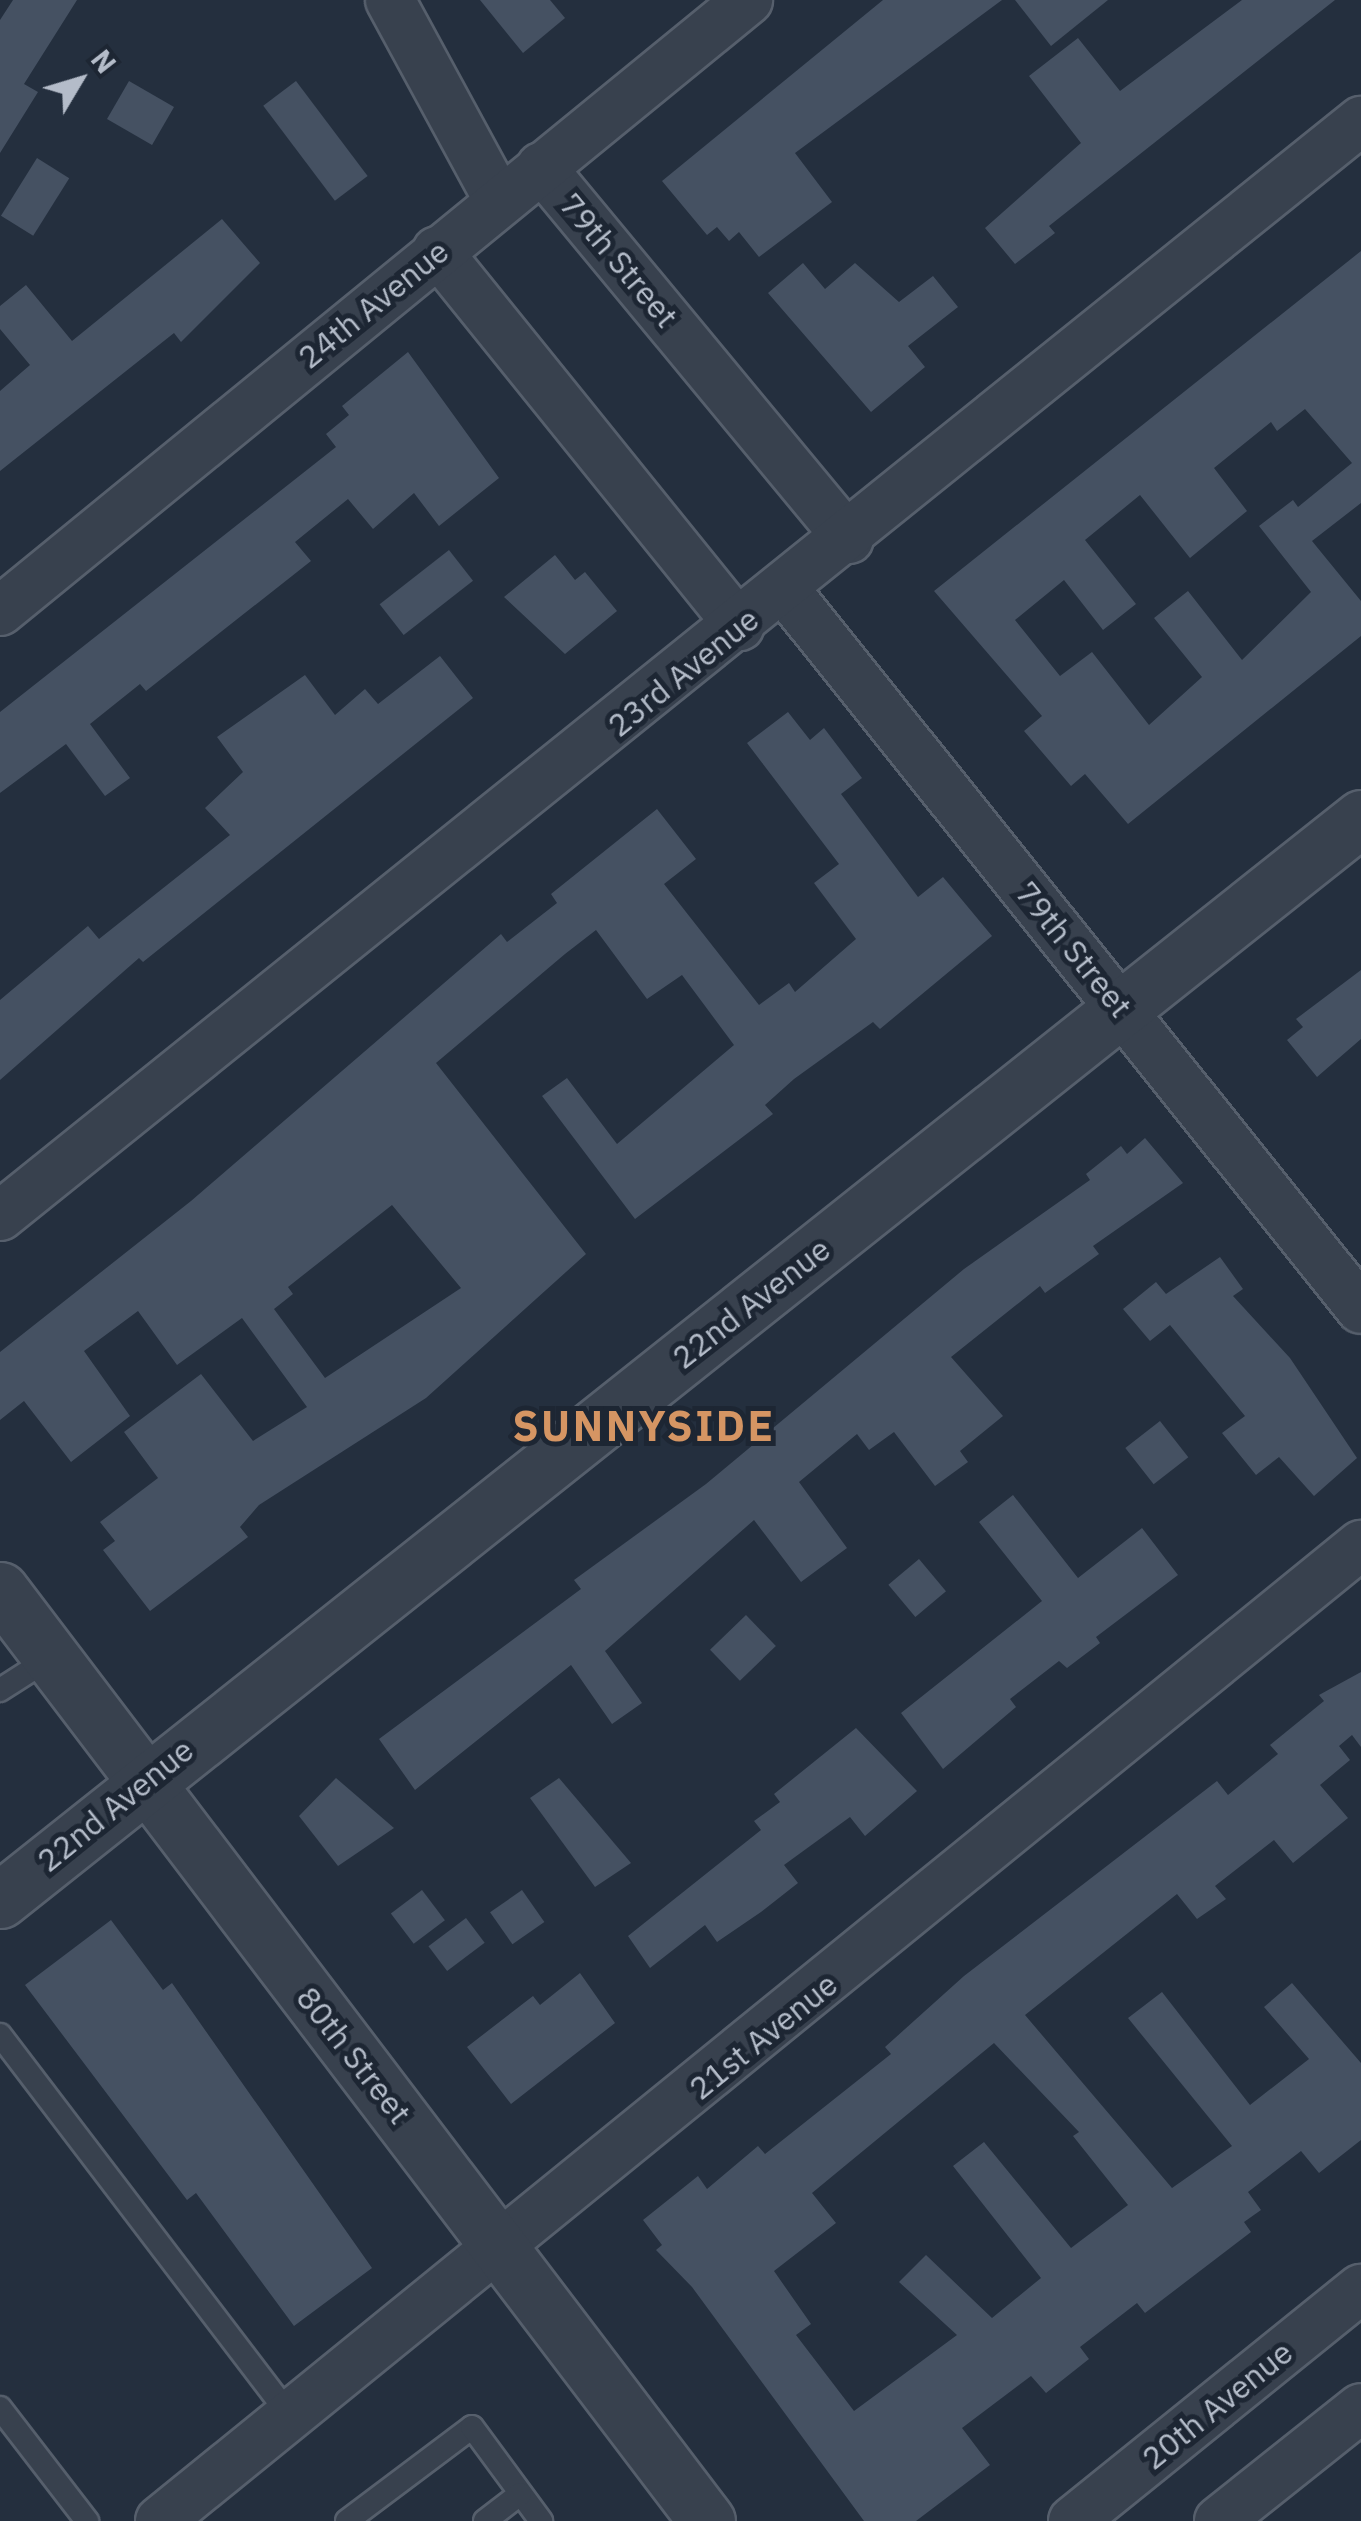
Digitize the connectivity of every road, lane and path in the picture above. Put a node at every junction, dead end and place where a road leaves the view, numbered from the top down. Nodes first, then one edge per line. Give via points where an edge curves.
1 (390, 0) edge
2 (748, 0) edge
3 (1361, 121) edge
4 (542, 166) junction
5 (499, 201) junction
6 (437, 252) junction
7 (848, 539) junction
8 (785, 590) junction
9 (0, 611) edge
10 (740, 626) junction
11 (1361, 818) edge
12 (1124, 1012) junction
13 (0, 1216) edge
14 (1361, 1310) edge
15 (1361, 1545) edge
16 (0, 1590) edge
17 (50, 1658) junction
18 (0, 1690) edge
19 (142, 1782) junction
20 (0, 1900) edge
21 (0, 2035) edge
22 (504, 2248) junction
23 (1361, 2289) edge
24 (0, 2408) edge
25 (1361, 2408) edge
26 (291, 2417) junction
27 (520, 2494) junction
28 (87, 2521) edge
29 (160, 2521) edge
30 (348, 2521) edge
31 (485, 2521) edge
32 (542, 2521) edge
33 (706, 2521) edge
34 (1073, 2521) edge
35 (1220, 2521) edge

1 - 5 street
2 - 4 street, 24th Avenue
3 - 7 street, 23rd Avenue
4 - 5 street, 24th Avenue
4 - 7 street, 79th Street
5 - 6 street, 24th Avenue
6 - 9 street, 24th Avenue
6 - 10 street
7 - 8 street, 23rd Avenue
8 - 10 street, 23rd Avenue
8 - 12 street, 79th Street
10 - 13 street, 23rd Avenue
11 - 12 street, 22nd Avenue
12 - 14 street, 79th Street
12 - 19 street, 22nd Avenue
15 - 22 street, 21st Avenue
16 - 17 street, 80th Street
17 - 18 lane
17 - 19 street, 80th Street
19 - 20 street, 22nd Avenue
19 - 22 street, 80th Street
21 - 26 lane
22 - 26 street, 21st Avenue
22 - 33 street, 80th Street
23 - 34 street, 20th Avenue
24 - 28 lane
25 - 35 street
26 - 29 street, 21st Avenue
27 - 30 lane via 472,2426
27 - 31 lane
27 - 32 lane

